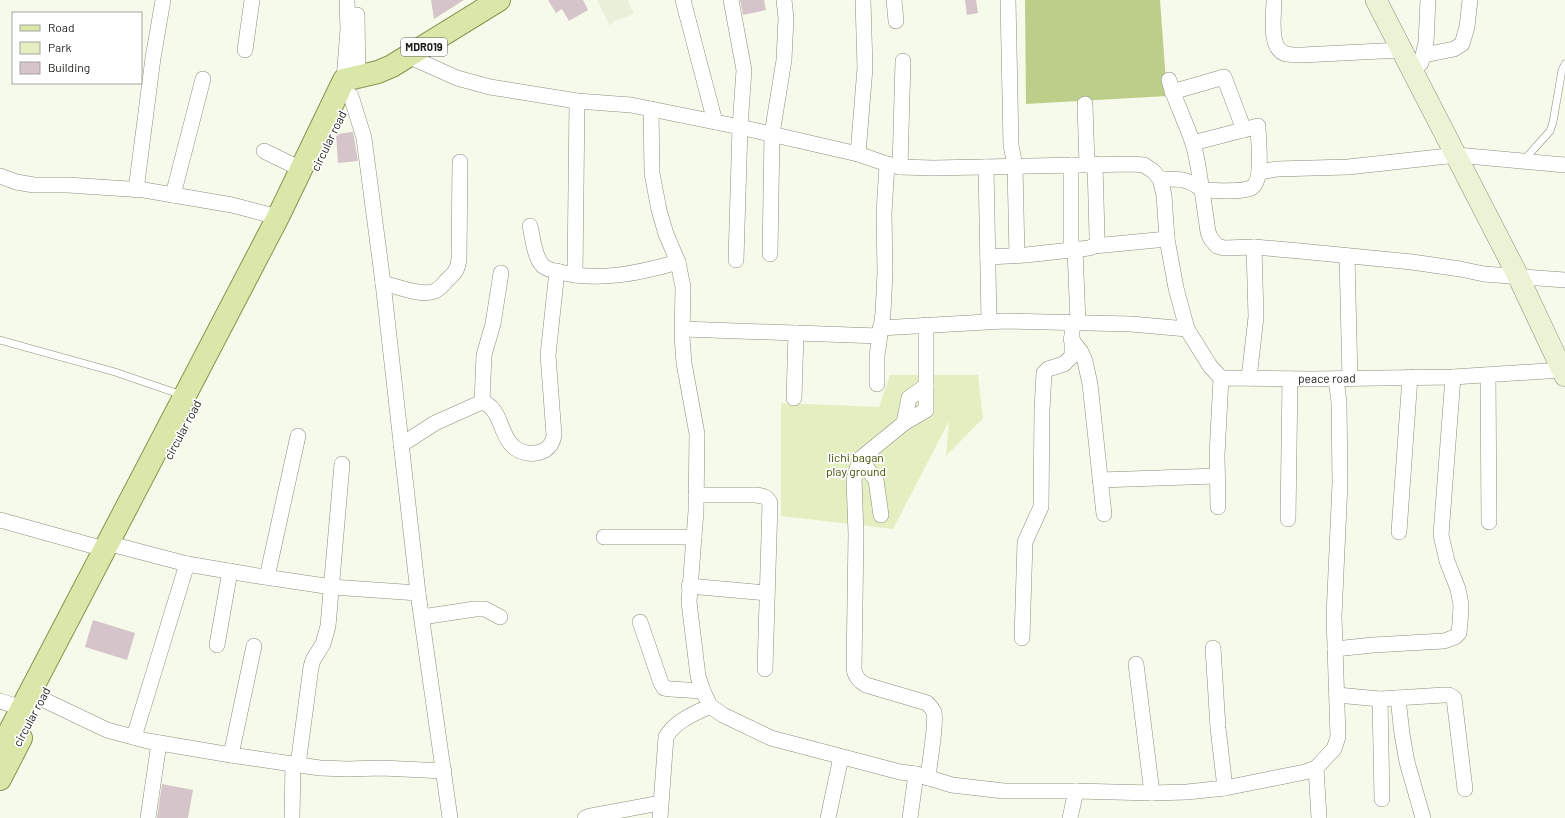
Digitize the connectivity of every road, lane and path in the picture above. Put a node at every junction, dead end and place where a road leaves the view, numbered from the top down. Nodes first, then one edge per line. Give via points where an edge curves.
1 (163, 0) edge
2 (252, 0) edge
3 (347, 0) edge
4 (357, 0) edge
5 (499, 0) edge
6 (683, 0) edge
7 (731, 0) edge
8 (784, 0) edge
9 (863, 0) edge
10 (894, 0) edge
11 (1008, 0) edge
12 (1274, 0) edge
13 (1376, 0) edge
14 (1428, 0) edge
15 (1470, 0) edge
16 (896, 21) dead end
17 (245, 50) dead end
18 (1402, 50) junction
19 (1424, 55) junction
20 (408, 56) junction
21 (903, 61) dead end
22 (1565, 64) edge
23 (1416, 77) junction
24 (203, 79) dead end
25 (351, 84) junction
26 (577, 102) junction
27 (1085, 104) dead end
28 (651, 109) junction
29 (715, 122) junction
30 (740, 127) junction
31 (1244, 130) junction
32 (772, 134) junction
33 (1193, 143) junction
34 (264, 151) dead end
35 (858, 154) junction
36 (1457, 155) junction
37 (460, 162) dead end
38 (1522, 162) junction
39 (893, 165) junction
40 (1071, 165) junction
41 (1091, 165) junction
42 (1565, 165) edge
43 (1015, 166) junction
44 (986, 167) junction
45 (301, 169) junction
46 (1259, 172) junction
47 (0, 176) edge
48 (1160, 179) junction
49 (136, 190) junction
50 (1202, 190) junction
51 (173, 195) junction
52 (278, 217) junction
53 (530, 226) dead end
54 (1167, 239) junction
55 (1094, 246) junction
56 (1254, 247) junction
57 (1073, 251) junction
58 (770, 254) dead end
59 (1017, 256) junction
60 (1347, 256) junction
61 (988, 257) junction
62 (736, 260) dead end
63 (678, 262) junction
64 (557, 272) junction
65 (501, 273) dead end
66 (575, 275) junction
67 (1518, 276) junction
68 (1565, 280) edge
69 (383, 283) junction
70 (989, 321) junction
71 (1075, 322) junction
72 (926, 325) junction
73 (683, 329) junction
74 (1187, 329) junction
75 (879, 332) junction
76 (796, 333) junction
77 (1071, 339) junction
78 (0, 340) edge
79 (1564, 373) edge
80 (1488, 375) junction
81 (1410, 377) junction
82 (1453, 377) junction
83 (1221, 378) junction
84 (1249, 378) junction
85 (1290, 379) junction
86 (1343, 379) junction
87 (877, 384) dead end
88 (184, 396) junction
89 (794, 398) dead end
90 (482, 402) junction
91 (298, 436) dead end
92 (401, 445) junction
93 (860, 459) junction
94 (342, 464) dead end
95 (1217, 476) junction
96 (1100, 480) junction
97 (696, 495) junction
98 (1218, 507) dead end
99 (1104, 514) dead end
100 (881, 515) dead end
101 (1288, 519) dead end
102 (0, 520) edge
103 (1489, 522) dead end
104 (1399, 532) dead end
105 (604, 537) dead end
106 (694, 537) junction
107 (111, 546) junction
108 (187, 564) junction
109 (230, 571) junction
110 (267, 577) junction
111 (689, 586) junction
112 (332, 587) junction
113 (418, 593) junction
114 (767, 594) junction
115 (422, 617) junction
116 (500, 617) dead end
117 (640, 622) dead end
118 (1022, 638) dead end
119 (217, 645) dead end
120 (254, 646) dead end
121 (1212, 648) dead end
122 (1335, 649) junction
123 (1136, 664) dead end
124 (765, 669) dead end
125 (703, 692) junction
126 (1337, 695) junction
127 (1398, 698) junction
128 (42, 699) junction
129 (1380, 699) junction
130 (0, 701) edge
131 (710, 706) junction
132 (22, 708) junction
133 (134, 737) junction
134 (159, 743) junction
135 (0, 750) edge
136 (231, 755) junction
137 (841, 757) junction
138 (296, 764) junction
139 (1316, 768) junction
140 (444, 771) junction
141 (922, 776) junction
142 (0, 779) edge
143 (1225, 788) junction
144 (1465, 789) dead end
145 (1076, 791) junction
146 (1152, 793) junction
147 (1382, 799) dead end
148 (660, 803) junction
149 (148, 818) edge
150 (292, 818) edge
151 (450, 818) edge
152 (585, 818) edge
153 (660, 818) edge
154 (828, 818) edge
155 (910, 818) edge
156 (1070, 818) edge
157 (1319, 818) edge
158 (1423, 818) edge

1 - 49 street
2 - 17 street
3 - 25 street
4 - 25 street
5 - 20 main road, MDR019
6 - 29 street
7 - 30 street via 744,70
8 - 32 street via 784,60
9 - 35 street via 865,68
10 - 16 street
11 - 43 street via 1011,145
12 - 18 street via 1275,43 1278,50 1286,54 1302,56
13 - 18 main road
14 - 19 street
15 - 19 street via 1462,44 1454,49
18 - 23 main road
19 - 23 street
20 - 25 main road, MDR019
20 - 26 street via 458,78 490,87
21 - 39 street
22 - 38 lane via 1550,131
23 - 36 main road
24 - 51 street
25 - 45 main road, circular road
25 - 69 street via 364,138
25 - 107 main road, circular road via 281,240 198,401
26 - 28 street via 631,105
26 - 66 street
27 - 41 street
28 - 29 street
28 - 63 street via 652,173 664,228
29 - 30 street
30 - 32 street
30 - 62 street
31 - 33 street
31 - 33 street via 1224,77 1171,86
31 - 46 street via 1258,126
32 - 35 street
32 - 58 street
33 - 50 street
34 - 45 street
35 - 39 street
36 - 38 street
36 - 46 street via 1348,167
36 - 67 main road
37 - 69 street via 459,258 455,273 433,292 423,293
38 - 42 street
39 - 44 street via 933,168
39 - 75 street via 884,213 885,273 883,313
40 - 41 street
40 - 43 street
40 - 57 street
41 - 48 street via 1144,165 1153,170
41 - 55 street via 1097,236
43 - 44 street
43 - 59 street
44 - 61 street
45 - 52 main road, circular road
46 - 50 street via 1256,185 1250,188
47 - 49 street via 34,185
48 - 50 street via 1180,179 1194,183
48 - 54 street via 1164,195
49 - 51 street
50 - 56 street via 1208,232 1217,246
51 - 52 street via 232,205
52 - 88 main road, circular road
53 - 64 street via 542,265
54 - 55 street
54 - 74 street
55 - 57 street
56 - 60 street
56 - 84 street via 1256,317
57 - 59 street
57 - 71 street
59 - 61 street
60 - 67 street
60 - 86 street
61 - 70 street
63 - 66 street via 632,273
63 - 73 street via 683,287
64 - 66 street
64 - 90 street via 548,355 554,434 552,442 536,453 519,451 512,447 506,438 493,409 488,403
65 - 90 street via 493,324 484,355
67 - 68 street
67 - 79 main road
69 - 92 street
70 - 71 street
70 - 72 street
71 - 74 street
71 - 77 street
72 - 75 street
72 - 93 street via 926,386 909,398 904,423
73 - 76 street
73 - 97 street via 684,363 697,434
74 - 83 street via 1210,366
75 - 76 street
75 - 87 street
76 - 89 street
77 - 96 street via 1085,361 1090,384
77 - 118 street via 1072,356 1064,364 1048,369 1044,373 1041,507 1025,542
78 - 88 lane via 115,372
79 - 80 street, peace road
80 - 82 street, peace road
80 - 103 street
81 - 82 street, peace road
81 - 86 street, peace road
81 - 104 street
82 - 122 street via 1441,535 1461,605 1459,633 1455,638 1444,641
83 - 84 street, peace road
83 - 95 street
84 - 85 street, peace road
85 - 86 street, peace road
85 - 101 street
86 - 122 street via 1339,402 1340,483
88 - 107 main road, circular road
90 - 92 street via 435,423
91 - 110 street
92 - 113 street
93 - 100 street via 876,480
93 - 141 street via 854,479 855,676 866,685 932,707 935,714 934,726
94 - 112 street
95 - 96 street
95 - 98 street
96 - 99 street
97 - 106 street
97 - 114 street via 768,498 771,511
102 - 107 street
105 - 106 street
106 - 111 street
107 - 108 street
107 - 128 main road, circular road
107 - 132 main road, circular road
108 - 109 street
108 - 133 street
109 - 110 street
109 - 119 street
110 - 112 street
111 - 114 street
111 - 125 street via 692,637
112 - 113 street
112 - 138 street via 326,636 311,667
113 - 115 street
114 - 124 street
115 - 116 street via 475,609 485,609
115 - 140 street
117 - 125 street via 664,688
120 - 136 street
121 - 143 street
122 - 126 street
123 - 146 street
125 - 131 street
126 - 129 street
126 - 139 street via 1338,737 1334,749
127 - 129 street
127 - 144 street via 1444,695 1454,698
127 - 158 street via 1407,762
128 - 133 street via 108,730
128 - 142 main road, circular road
129 - 147 street
130 - 132 street
131 - 137 street via 771,738
131 - 148 street via 669,730 666,737
132 - 135 main road, circular road
133 - 134 street
134 - 136 street
134 - 149 street
136 - 138 street
137 - 141 street
137 - 154 street
138 - 140 street via 320,768
138 - 150 street
139 - 143 street
139 - 157 street
140 - 151 street
141 - 145 street via 952,785 1004,791
141 - 155 street
143 - 146 street
145 - 146 street
145 - 156 street
148 - 152 street
148 - 153 street

